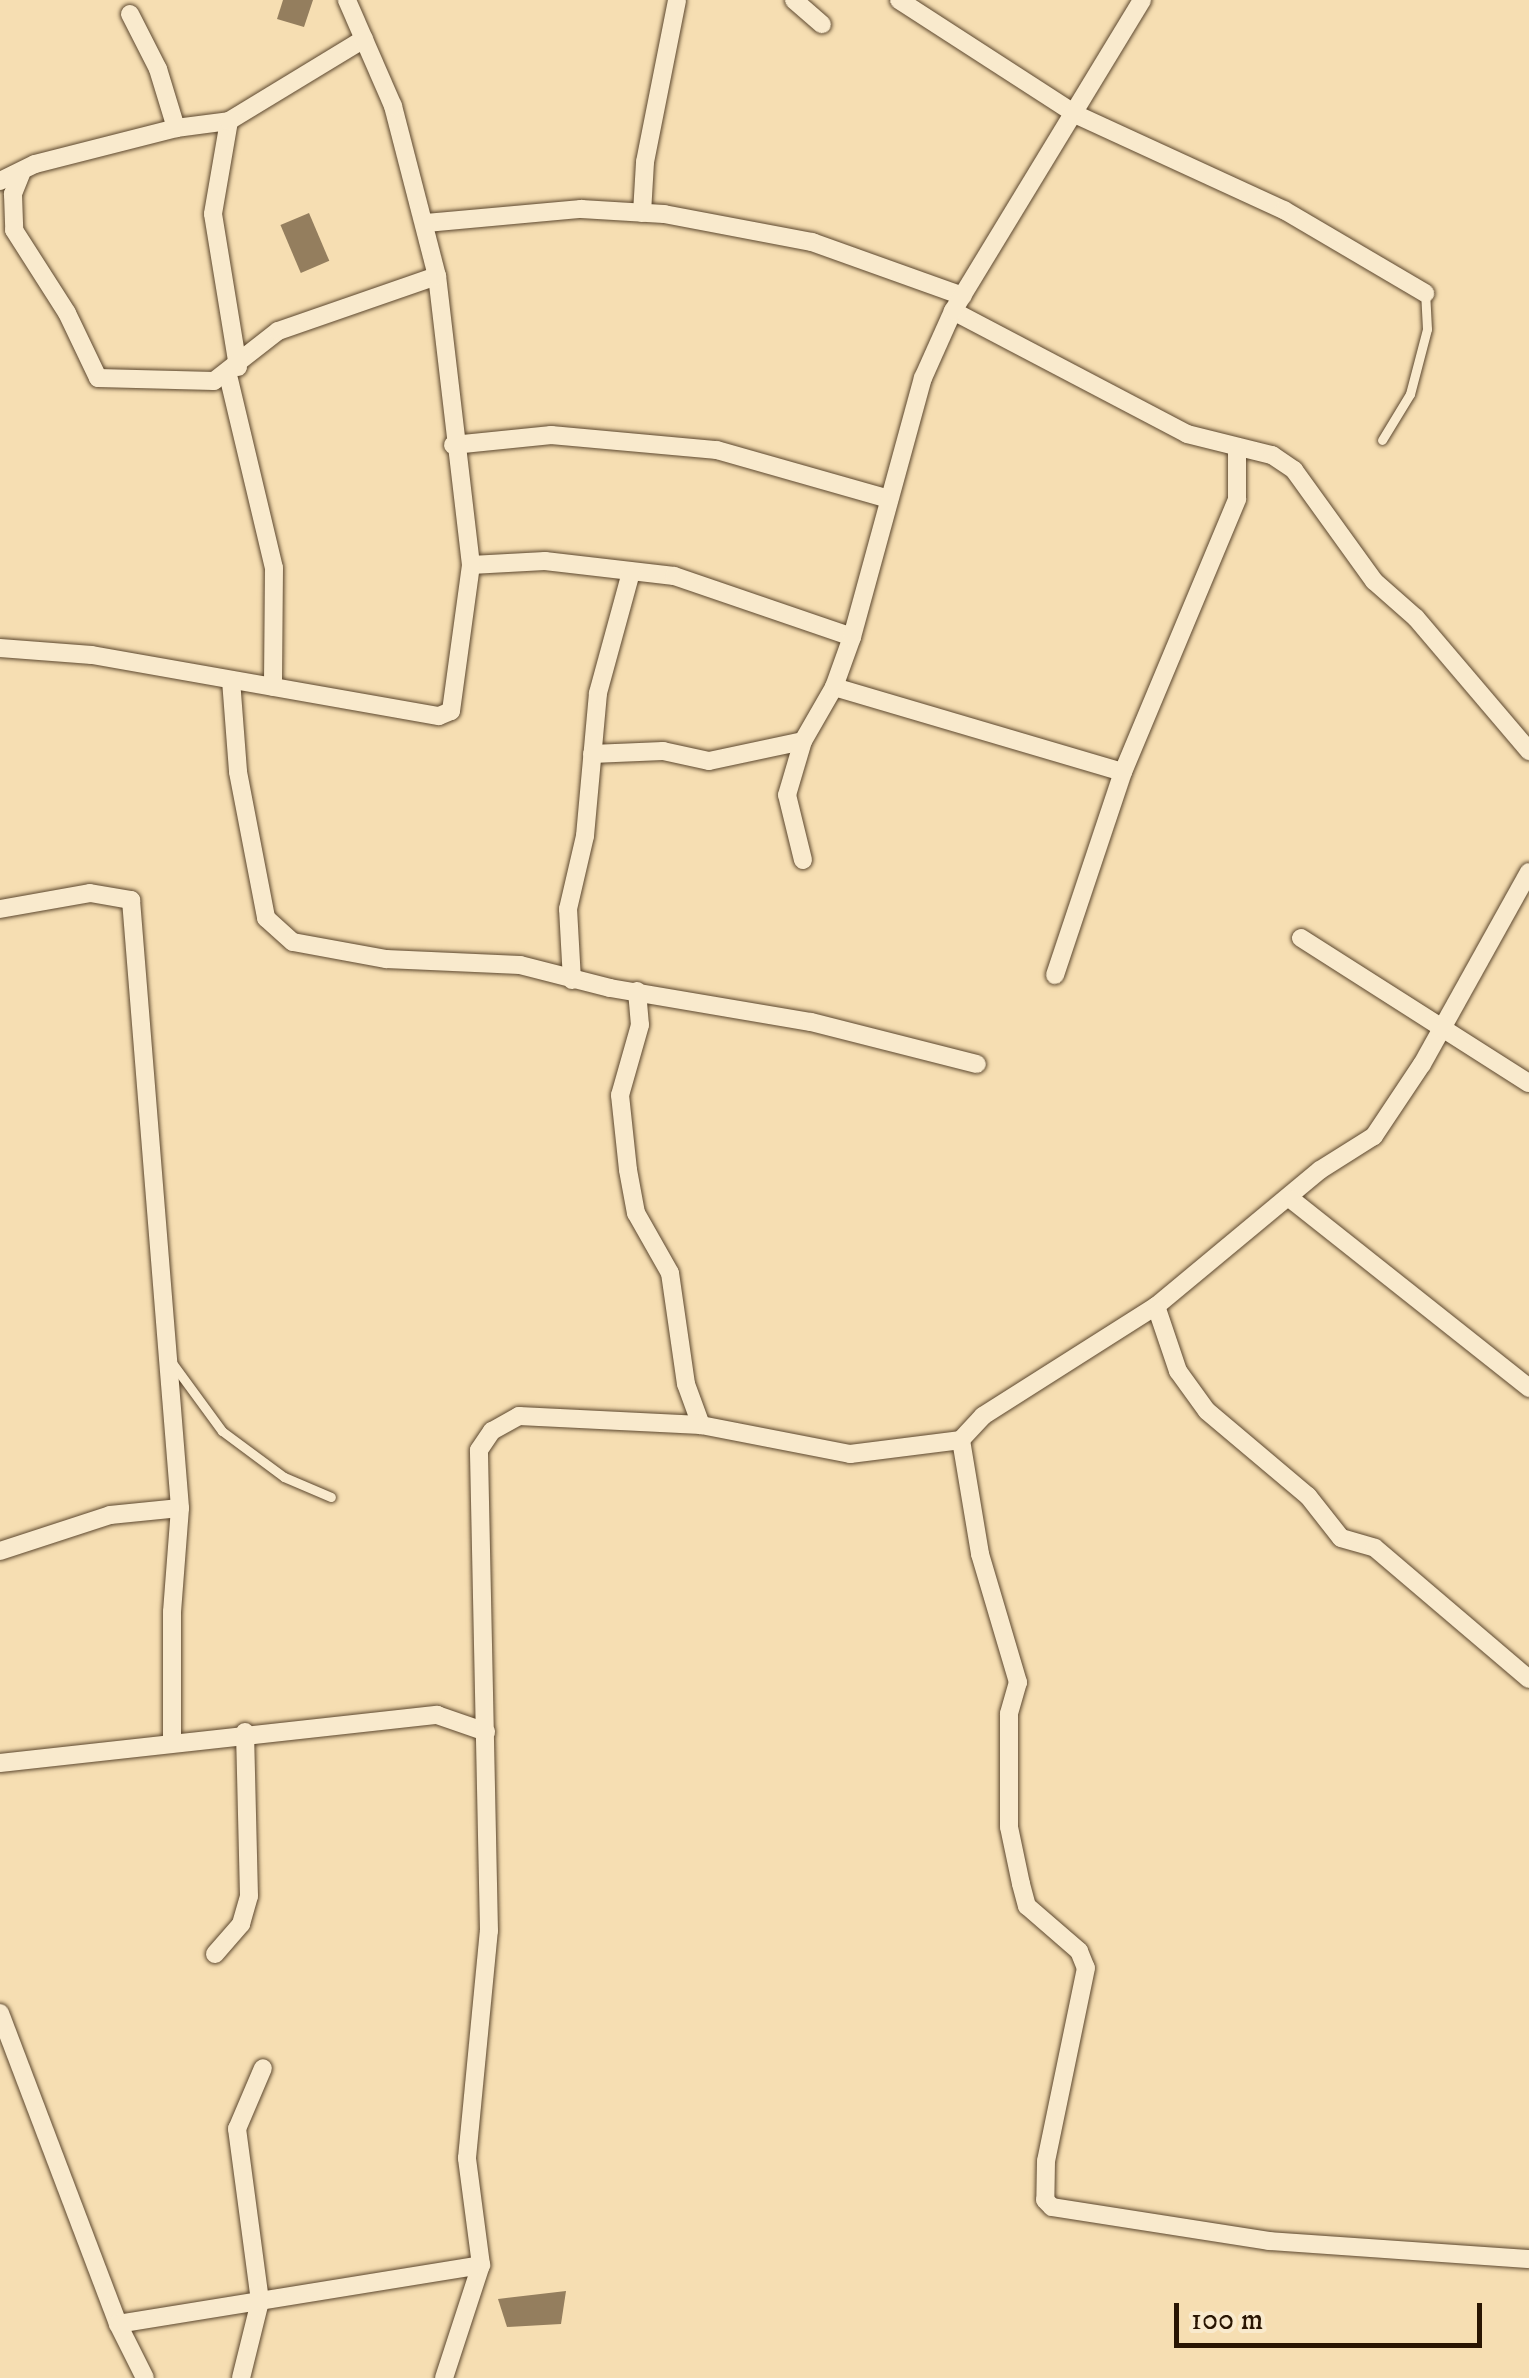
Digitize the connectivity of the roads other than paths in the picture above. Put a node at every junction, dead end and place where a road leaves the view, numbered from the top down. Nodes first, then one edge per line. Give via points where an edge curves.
1 (347, 0) edge
2 (677, 0) edge
3 (794, 0) edge
4 (899, 0) edge
5 (1142, 0) edge
6 (130, 14) dead end
7 (822, 24) dead end
8 (364, 39) junction
9 (1077, 115) junction
10 (229, 121) junction
11 (176, 128) junction
12 (21, 174) junction
13 (0, 180) edge
14 (642, 213) junction
15 (426, 222) junction
16 (437, 276) junction
17 (1425, 293) joint
18 (958, 304) junction
19 (233, 371) junction
20 (1382, 440) dead end
21 (452, 445) junction
22 (1238, 448) junction
23 (890, 499) junction
24 (471, 565) junction
25 (631, 572) junction
26 (852, 637) junction
27 (0, 648) edge
28 (231, 680) junction
29 (834, 687) junction
30 (272, 688) junction
31 (803, 741) junction
32 (1529, 751) edge
33 (592, 754) junction
34 (1123, 772) junction
35 (804, 860) dead end
36 (1529, 872) edge
37 (0, 908) edge
38 (1301, 938) dead end
39 (1055, 974) dead end
40 (572, 980) junction
41 (638, 991) junction
42 (1442, 1024) junction
43 (977, 1064) dead end
44 (1529, 1082) edge
45 (1292, 1200) junction
46 (1156, 1306) junction
47 (169, 1358) junction
48 (1529, 1388) edge
49 (701, 1425) junction
50 (960, 1440) junction
51 (331, 1497) dead end
52 (180, 1508) junction
53 (0, 1551) edge
54 (1529, 1679) edge
55 (245, 1732) junction
56 (486, 1732) junction
57 (172, 1742) junction
58 (0, 1763) edge
59 (215, 1954) dead end
60 (0, 2012) edge
61 (263, 2068) dead end
62 (1529, 2259) edge
63 (481, 2265) junction
64 (260, 2301) junction
65 (118, 2324) junction
66 (145, 2378) edge
67 (240, 2378) edge
68 (444, 2378) edge

1 - 8 street
2 - 14 street via 645,162
3 - 7 street
4 - 9 street
5 - 9 street
6 - 11 street via 158,69
8 - 10 street
8 - 15 street via 393,106
9 - 17 street via 1284,210
9 - 18 street
10 - 11 street
10 - 19 street via 213,214
11 - 12 street via 35,164
12 - 13 street
12 - 19 street via 13,194 14,230 67,314 91,375 205,384
14 - 15 street via 581,208
14 - 18 street via 812,242
15 - 16 street
16 - 19 street via 278,331
16 - 21 street
17 - 20 lane via 1426,329 1410,394
18 - 22 street via 1187,434
18 - 23 street via 923,378
19 - 30 street via 274,568
21 - 23 street via 551,435 717,450
21 - 24 street
22 - 32 street via 1272,455 1294,470 1374,581 1416,618
22 - 34 street via 1237,499
23 - 26 street
24 - 25 street via 545,561
24 - 30 street via 451,711 440,716
25 - 26 street via 674,576
25 - 33 street via 598,693
26 - 29 street
27 - 28 street via 92,655
28 - 30 street
28 - 40 street via 238,772 266,918 293,942 386,959 520,964
29 - 31 street
29 - 34 street
31 - 33 street via 709,760 663,750
31 - 35 street via 786,795
33 - 40 street via 585,836 568,909
34 - 39 street
36 - 42 street
37 - 47 street via 90,893 131,900
38 - 42 street
40 - 41 street
41 - 43 street via 811,1022
41 - 49 street via 640,1025 620,1095 628,1170 636,1213 670,1272 686,1384
42 - 44 street
42 - 45 street via 1374,1136 1320,1170
45 - 46 street
45 - 48 street
46 - 50 street via 983,1416
46 - 54 street via 1178,1371 1206,1411 1308,1496 1341,1538 1375,1548
47 - 51 lane via 222,1431 284,1477
47 - 52 street
49 - 50 street via 850,1454
49 - 56 street via 519,1416 492,1431 479,1450
50 - 62 street via 980,1554 1018,1682 1010,1714 1008,1827 1021,1884 1027,1906 1080,1951 1086,1968 1045,2200 1052,2207 1269,2241
52 - 53 street via 110,1515
52 - 57 street
55 - 56 street via 437,1716
55 - 57 street
55 - 59 street via 249,1896 241,1924
56 - 63 street via 489,1931 467,2158
57 - 58 street
60 - 65 street
61 - 64 street via 238,2129
63 - 64 street
63 - 68 street
64 - 65 street
64 - 67 street
65 - 66 street

